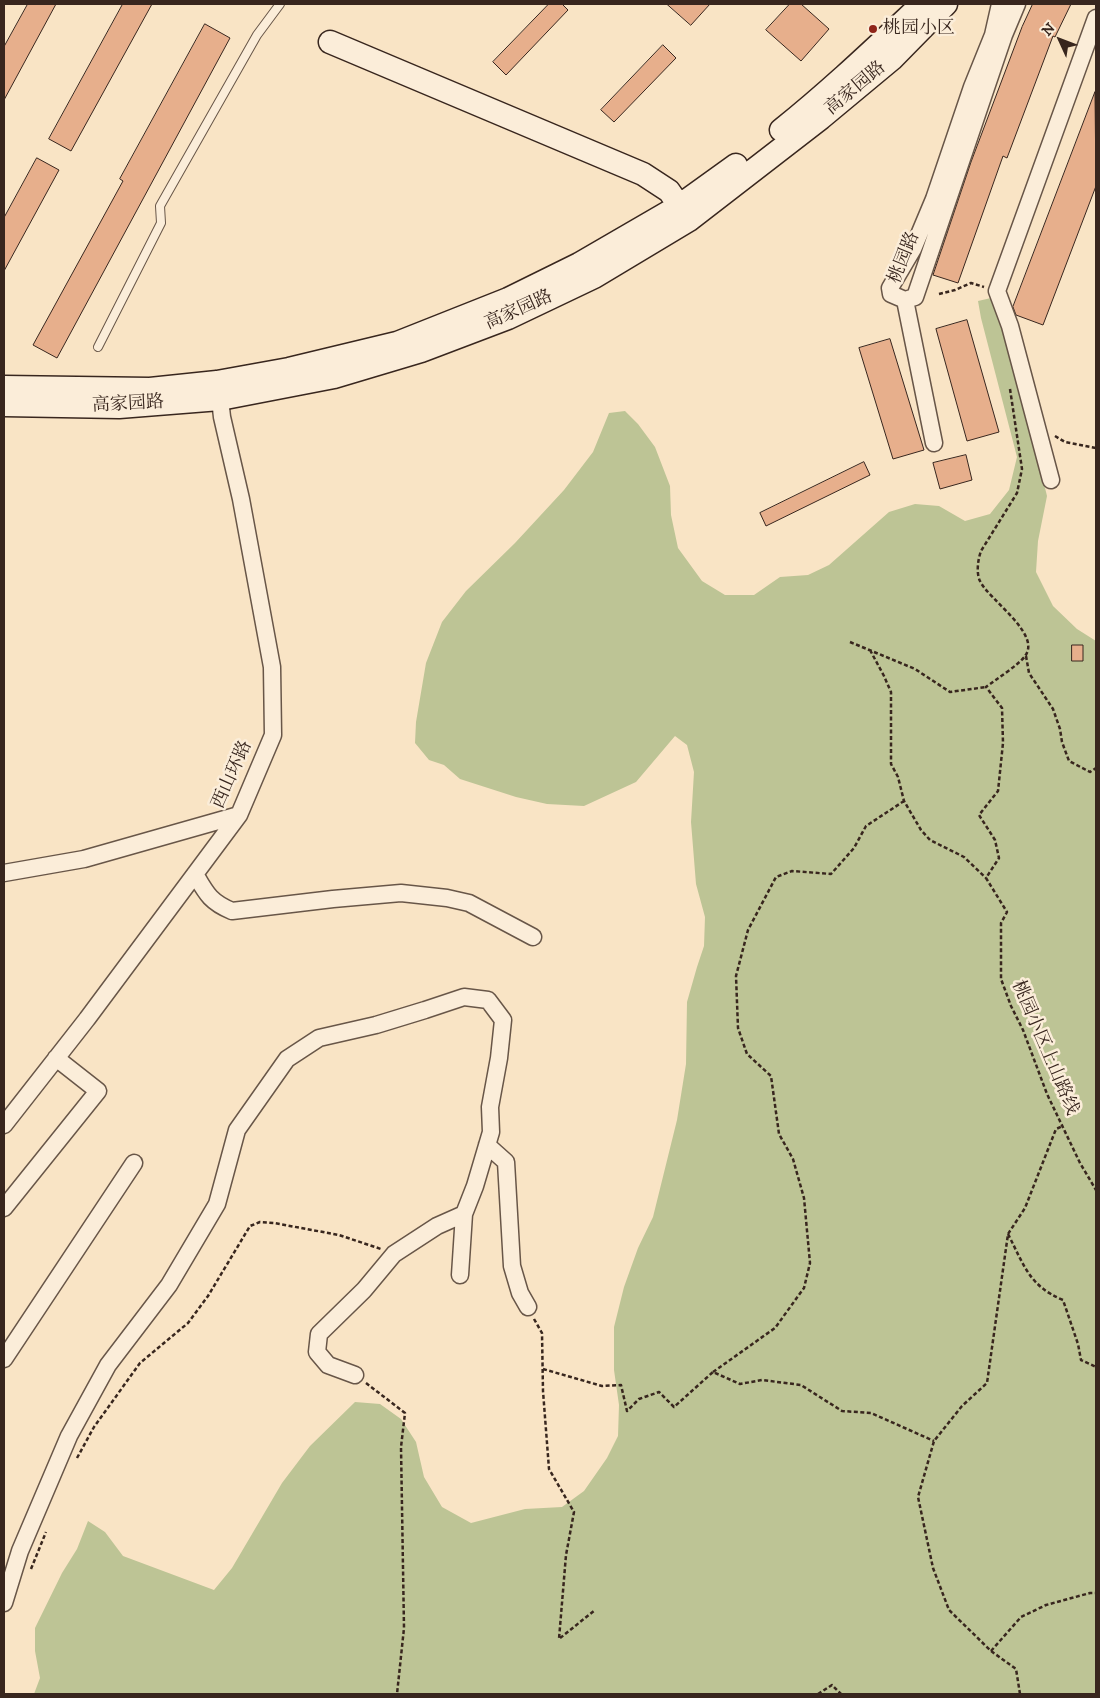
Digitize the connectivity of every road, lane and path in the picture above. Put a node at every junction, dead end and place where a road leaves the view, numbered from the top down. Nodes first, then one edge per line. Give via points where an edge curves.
1 (280, 4) edge
2 (922, 4) edge
3 (946, 4) edge
4 (1000, 4) edge
5 (1017, 4) edge
6 (1096, 18) edge
7 (330, 42) dead end
8 (684, 213) junction
9 (998, 291) junction
10 (938, 294) dead end
11 (905, 300) junction
12 (98, 348) dead end
13 (1011, 386) dead end
14 (4, 387) edge
15 (220, 399) junction
16 (4, 405) edge
17 (1037, 428) junction
18 (934, 444) dead end
19 (1096, 448) edge
20 (1051, 480) dead end
21 (850, 642) dead end
22 (870, 650) junction
23 (1026, 656) junction
24 (986, 687) junction
25 (1096, 768) edge
26 (904, 801) junction
27 (239, 815) junction
28 (4, 873) edge
29 (195, 874) junction
30 (986, 878) junction
31 (533, 937) dead end
32 (56, 1058) junction
33 (4, 1125) edge
34 (1063, 1126) junction
35 (487, 1145) junction
36 (134, 1163) dead end
37 (1096, 1190) edge
38 (4, 1208) edge
39 (464, 1214) junction
40 (1008, 1234) junction
41 (394, 1254) junction
42 (460, 1275) dead end
43 (528, 1306) joint
44 (4, 1360) edge
45 (1096, 1367) edge
46 (543, 1369) junction
47 (713, 1372) junction
48 (355, 1375) joint
49 (934, 1441) junction
50 (75, 1462) dead end
51 (47, 1530) dead end
52 (30, 1573) dead end
53 (1096, 1593) edge
54 (4, 1603) edge
55 (595, 1610) dead end
56 (991, 1651) junction
57 (397, 1694) edge
58 (818, 1694) edge
59 (841, 1694) edge
60 (1019, 1694) edge

1 - 12 lane via 257,36 160,206 161,223
2 - 8 main road, 高家园路 via 798,117 715,181
3 - 8 main road, 高家园路 via 885,64 821,118
4 - 11 street, 桃园路 via 934,198 913,249 890,288 891,294
5 - 11 street, 桃园路 via 915,297
6 - 9 street
7 - 8 main road via 643,174 669,191
8 - 14 main road, 高家园路 via 508,299 397,343 289,369 217,382 150,389
8 - 15 main road, 高家园路 via 594,277 508,318 421,351 334,378
9 - 10 path via 971,283
9 - 17 street
11 - 18 street
13 - 23 path via 1022,469 1017,493 981,551 979,581 1022,628 1028,646
15 - 16 main road, 高家园路 via 119,407
15 - 27 street, 西山环路 via 272,667 273,735
17 - 19 path via 1066,442
17 - 20 street
21 - 22 path
22 - 24 path via 915,669 950,692
22 - 26 path via 891,692 891,764
23 - 24 path
23 - 25 path via 1029,673 1053,709 1069,761 1090,772
24 - 30 path via 1002,708 1003,743 998,792 979,815 995,840 999,858
26 - 30 path via 930,840 964,857
26 - 47 path via 866,826 854,848 831,874 792,871 776,877 748,930 736,976 738,1028 747,1054 771,1076 778,1134 793,1159 804,1198 810,1264 804,1288 775,1328
27 - 28 street via 84,859
27 - 29 street, 西山环路
29 - 31 street via 208,897 232,910 402,894 448,898 468,903
29 - 32 street, 西山环路
30 - 34 path, 桃园小区上山路线 via 1007,912 1000,923 1001,979
32 - 33 street, 西山环路
32 - 38 street via 98,1091
34 - 37 path, 桃园小区上山路线
34 - 40 path via 1056,1129 1025,1208
35 - 39 street via 476,1186
35 - 43 street via 506,1162 512,1266 520,1293
35 - 54 street via 503,1020 488,1000 464,997 376,1025 319,1038 287,1059 237,1130 217,1204 169,1285 108,1365 69,1436 20,1551
36 - 44 street
39 - 41 street
39 - 42 street
40 - 45 path via 1031,1279 1063,1300 1081,1360
40 - 49 path via 987,1383 962,1406
41 - 48 street via 364,1290 319,1334 318,1352 328,1365
41 - 50 path via 330,1233 260,1222 250,1226 188,1323 140,1363 94,1427
43 - 46 path via 542,1333
46 - 47 path via 602,1386 621,1385 627,1411 639,1399 658,1392 674,1407
46 - 55 path via 549,1469 574,1512 566,1555 559,1639
47 - 49 path via 740,1384 762,1380 801,1385 842,1411 871,1413
48 - 57 path via 405,1413 401,1447 404,1628
49 - 56 path via 918,1497 933,1568 949,1610
51 - 52 path
53 - 56 path via 1046,1605 1021,1617
56 - 60 path via 1016,1669
58 - 59 path via 832,1684

